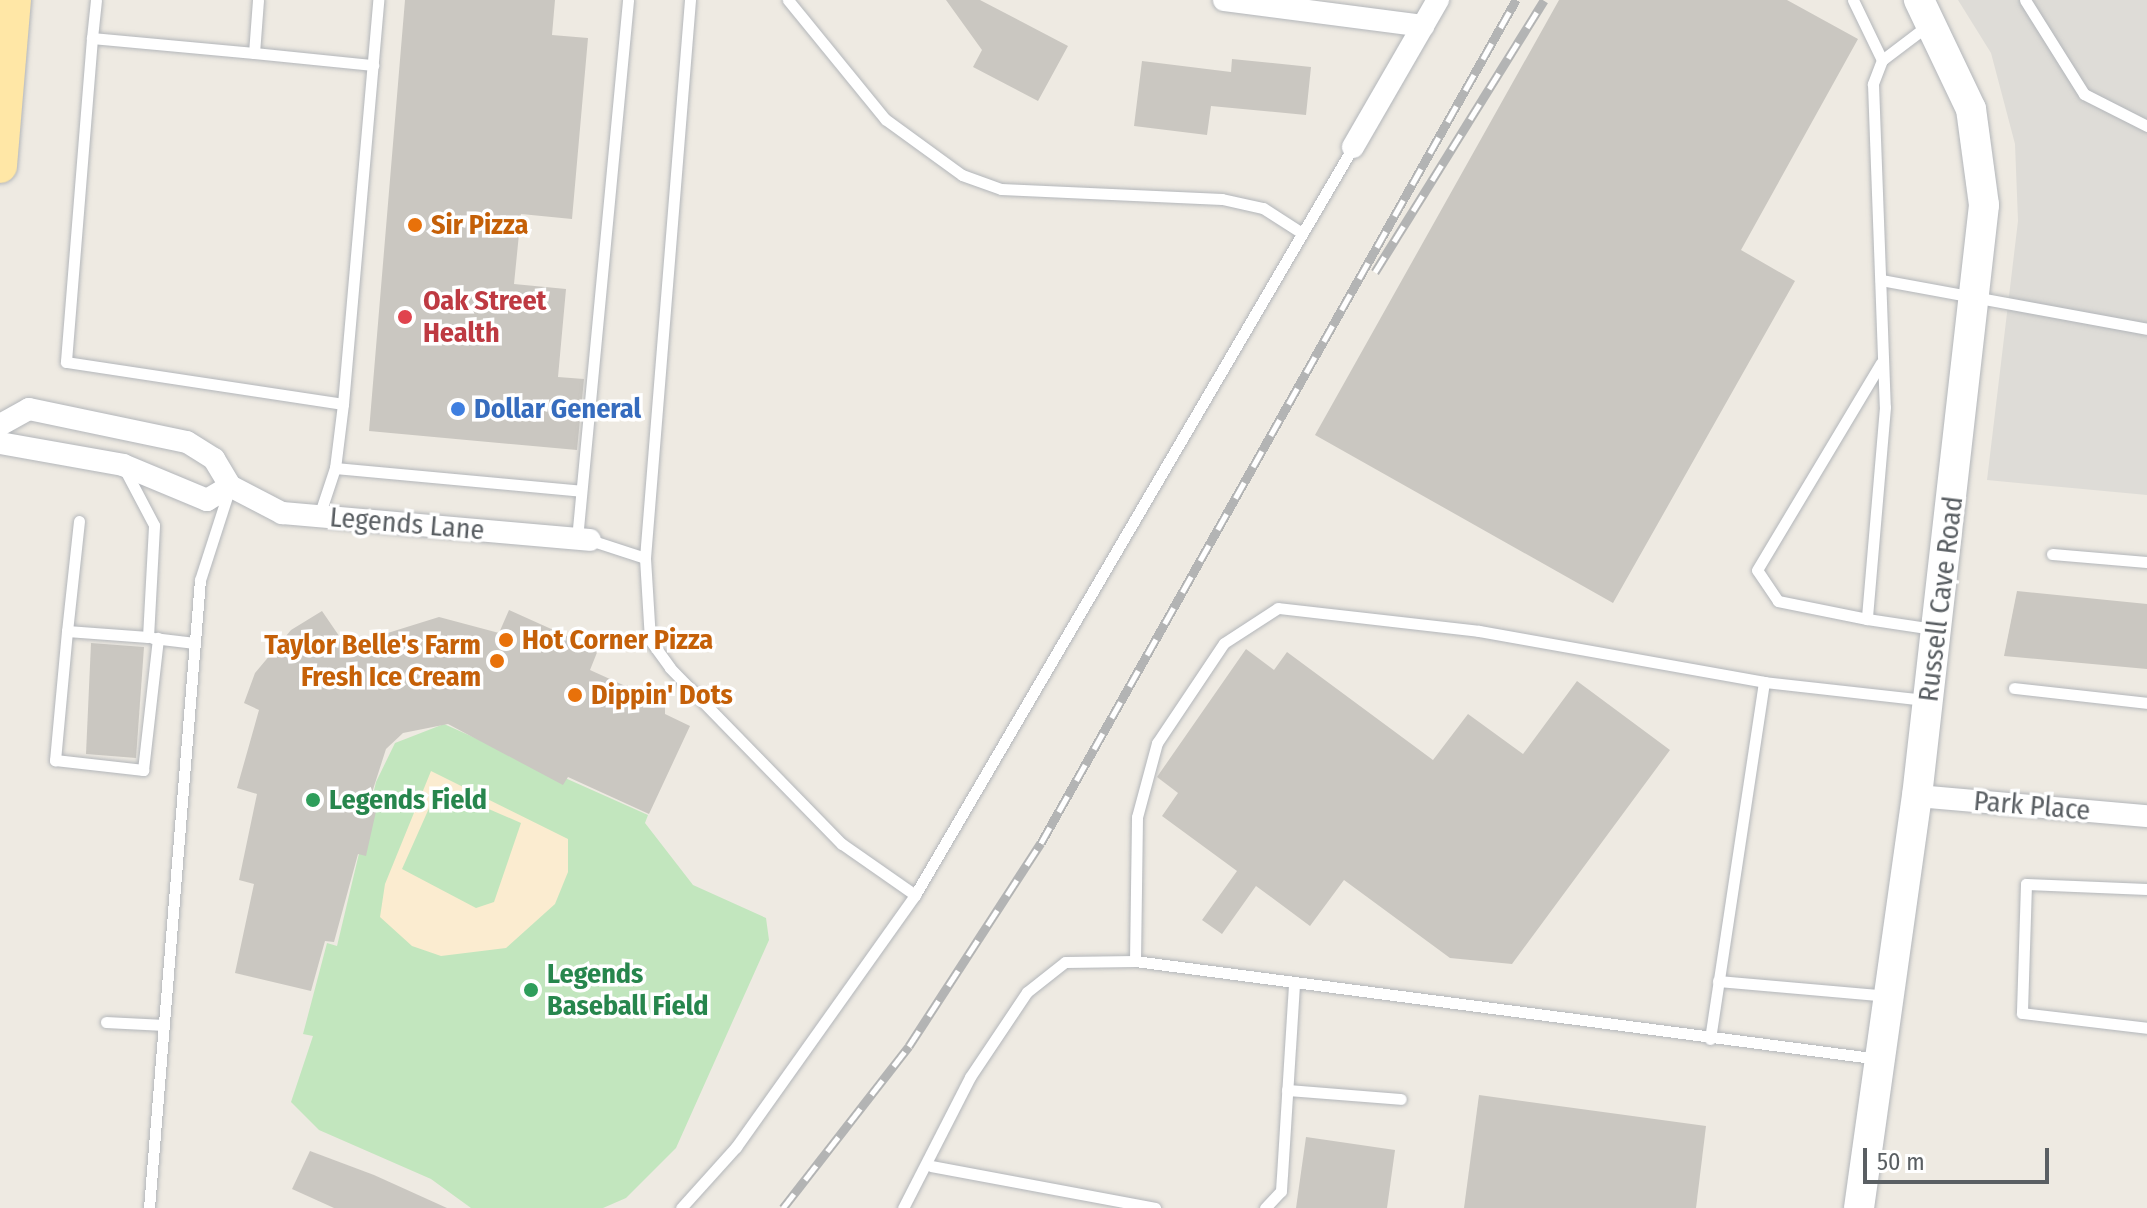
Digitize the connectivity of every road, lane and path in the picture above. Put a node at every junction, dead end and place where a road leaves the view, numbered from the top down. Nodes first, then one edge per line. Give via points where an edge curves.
1 (14, 0) edge
2 (96, 0) edge
3 (258, 0) edge
4 (378, 0) edge
5 (628, 0) edge
6 (690, 0) edge
7 (788, 0) edge
8 (1224, 0) edge
9 (1438, 0) edge
10 (1853, 0) edge
11 (2025, 0) edge
12 (1925, 11) edge
13 (1423, 26) junction
14 (92, 38) junction
15 (5, 46) edge
16 (254, 53) junction
17 (1882, 60) junction
18 (373, 65) junction
19 (2147, 126) edge
20 (1353, 147) joint
21 (0, 166) edge
22 (1302, 233) junction
23 (1881, 280) junction
24 (1979, 298) junction
25 (2147, 329) edge
26 (1881, 363) junction
27 (343, 404) junction
28 (0, 425) edge
29 (0, 443) edge
30 (123, 465) junction
31 (335, 468) junction
32 (230, 486) junction
33 (581, 491) junction
34 (319, 516) junction
35 (79, 521) dead end
36 (584, 540) junction
37 (2052, 554) dead end
38 (645, 558) junction
39 (2147, 562) edge
40 (1867, 619) junction
41 (1938, 630) junction
42 (67, 631) junction
43 (153, 638) junction
44 (195, 643) junction
45 (1764, 682) junction
46 (2014, 688) dead end
47 (1929, 701) junction
48 (2147, 703) edge
49 (1917, 796) junction
50 (2147, 816) edge
51 (2147, 889) edge
52 (915, 895) junction
53 (1135, 961) junction
54 (1718, 981) junction
55 (1294, 982) junction
56 (1889, 996) junction
57 (106, 1022) dead end
58 (164, 1025) junction
59 (2147, 1028) edge
60 (1710, 1039) junction
61 (1880, 1059) junction
62 (1287, 1090) junction
63 (1401, 1099) dead end
64 (931, 1166) junction
65 (152, 1207) edge
66 (681, 1208) edge
67 (903, 1208) edge
68 (1155, 1208) edge
69 (1265, 1208) edge
70 (1859, 1208) edge

1 - 15 main road
2 - 14 lane
3 - 16 lane
4 - 18 lane
5 - 33 lane
6 - 38 lane
7 - 22 lane via 885,119 962,175 1001,189 1222,199 1263,208
8 - 13 street
9 - 13 street
10 - 17 lane
11 - 19 lane via 2084,94
12 - 17 lane
12 - 24 street, Russell Cave Road via 1971,109 1982,158
13 - 20 street
14 - 16 lane
14 - 27 lane via 66,362
15 - 21 main road
16 - 18 lane
17 - 23 lane via 1872,132 1881,168
18 - 27 lane
20 - 22 lane
22 - 52 lane
23 - 24 lane
23 - 26 lane
24 - 25 lane
24 - 41 street, Russell Cave Road
26 - 40 lane via 1885,407
26 - 40 lane via 1757,570 1778,601
27 - 31 lane
28 - 32 street, Legends Lane via 29,409 187,442 214,459
29 - 30 street
30 - 32 street via 207,500
30 - 43 lane via 154,525
31 - 33 lane
31 - 34 lane
32 - 34 street, Legends Lane via 282,513
32 - 44 lane via 200,580
33 - 36 lane
34 - 36 street, Legends Lane
35 - 42 lane
36 - 38 lane
37 - 39 lane
38 - 52 lane via 650,640 670,668 842,844
40 - 41 lane
41 - 47 street, Russell Cave Road
42 - 43 lane
42 - 43 lane via 55,760 143,770
43 - 44 lane
44 - 58 lane
45 - 47 lane
45 - 53 lane via 1479,631 1278,608 1224,643 1157,743 1137,817
45 - 54 lane
46 - 48 lane
47 - 49 street, Russell Cave Road
49 - 50 street, Park Place
49 - 56 street, Russell Cave Road
51 - 59 lane via 2026,884 2022,1013
52 - 66 lane via 736,1147
53 - 55 lane
53 - 64 lane via 1065,962 1027,992 970,1077
54 - 56 lane
54 - 60 lane
55 - 60 lane
55 - 62 lane
56 - 61 street, Russell Cave Road
57 - 58 lane
58 - 65 lane
60 - 61 lane
61 - 70 street, Russell Cave Road
62 - 63 lane
62 - 69 lane via 1281,1191
64 - 67 lane
64 - 68 lane

